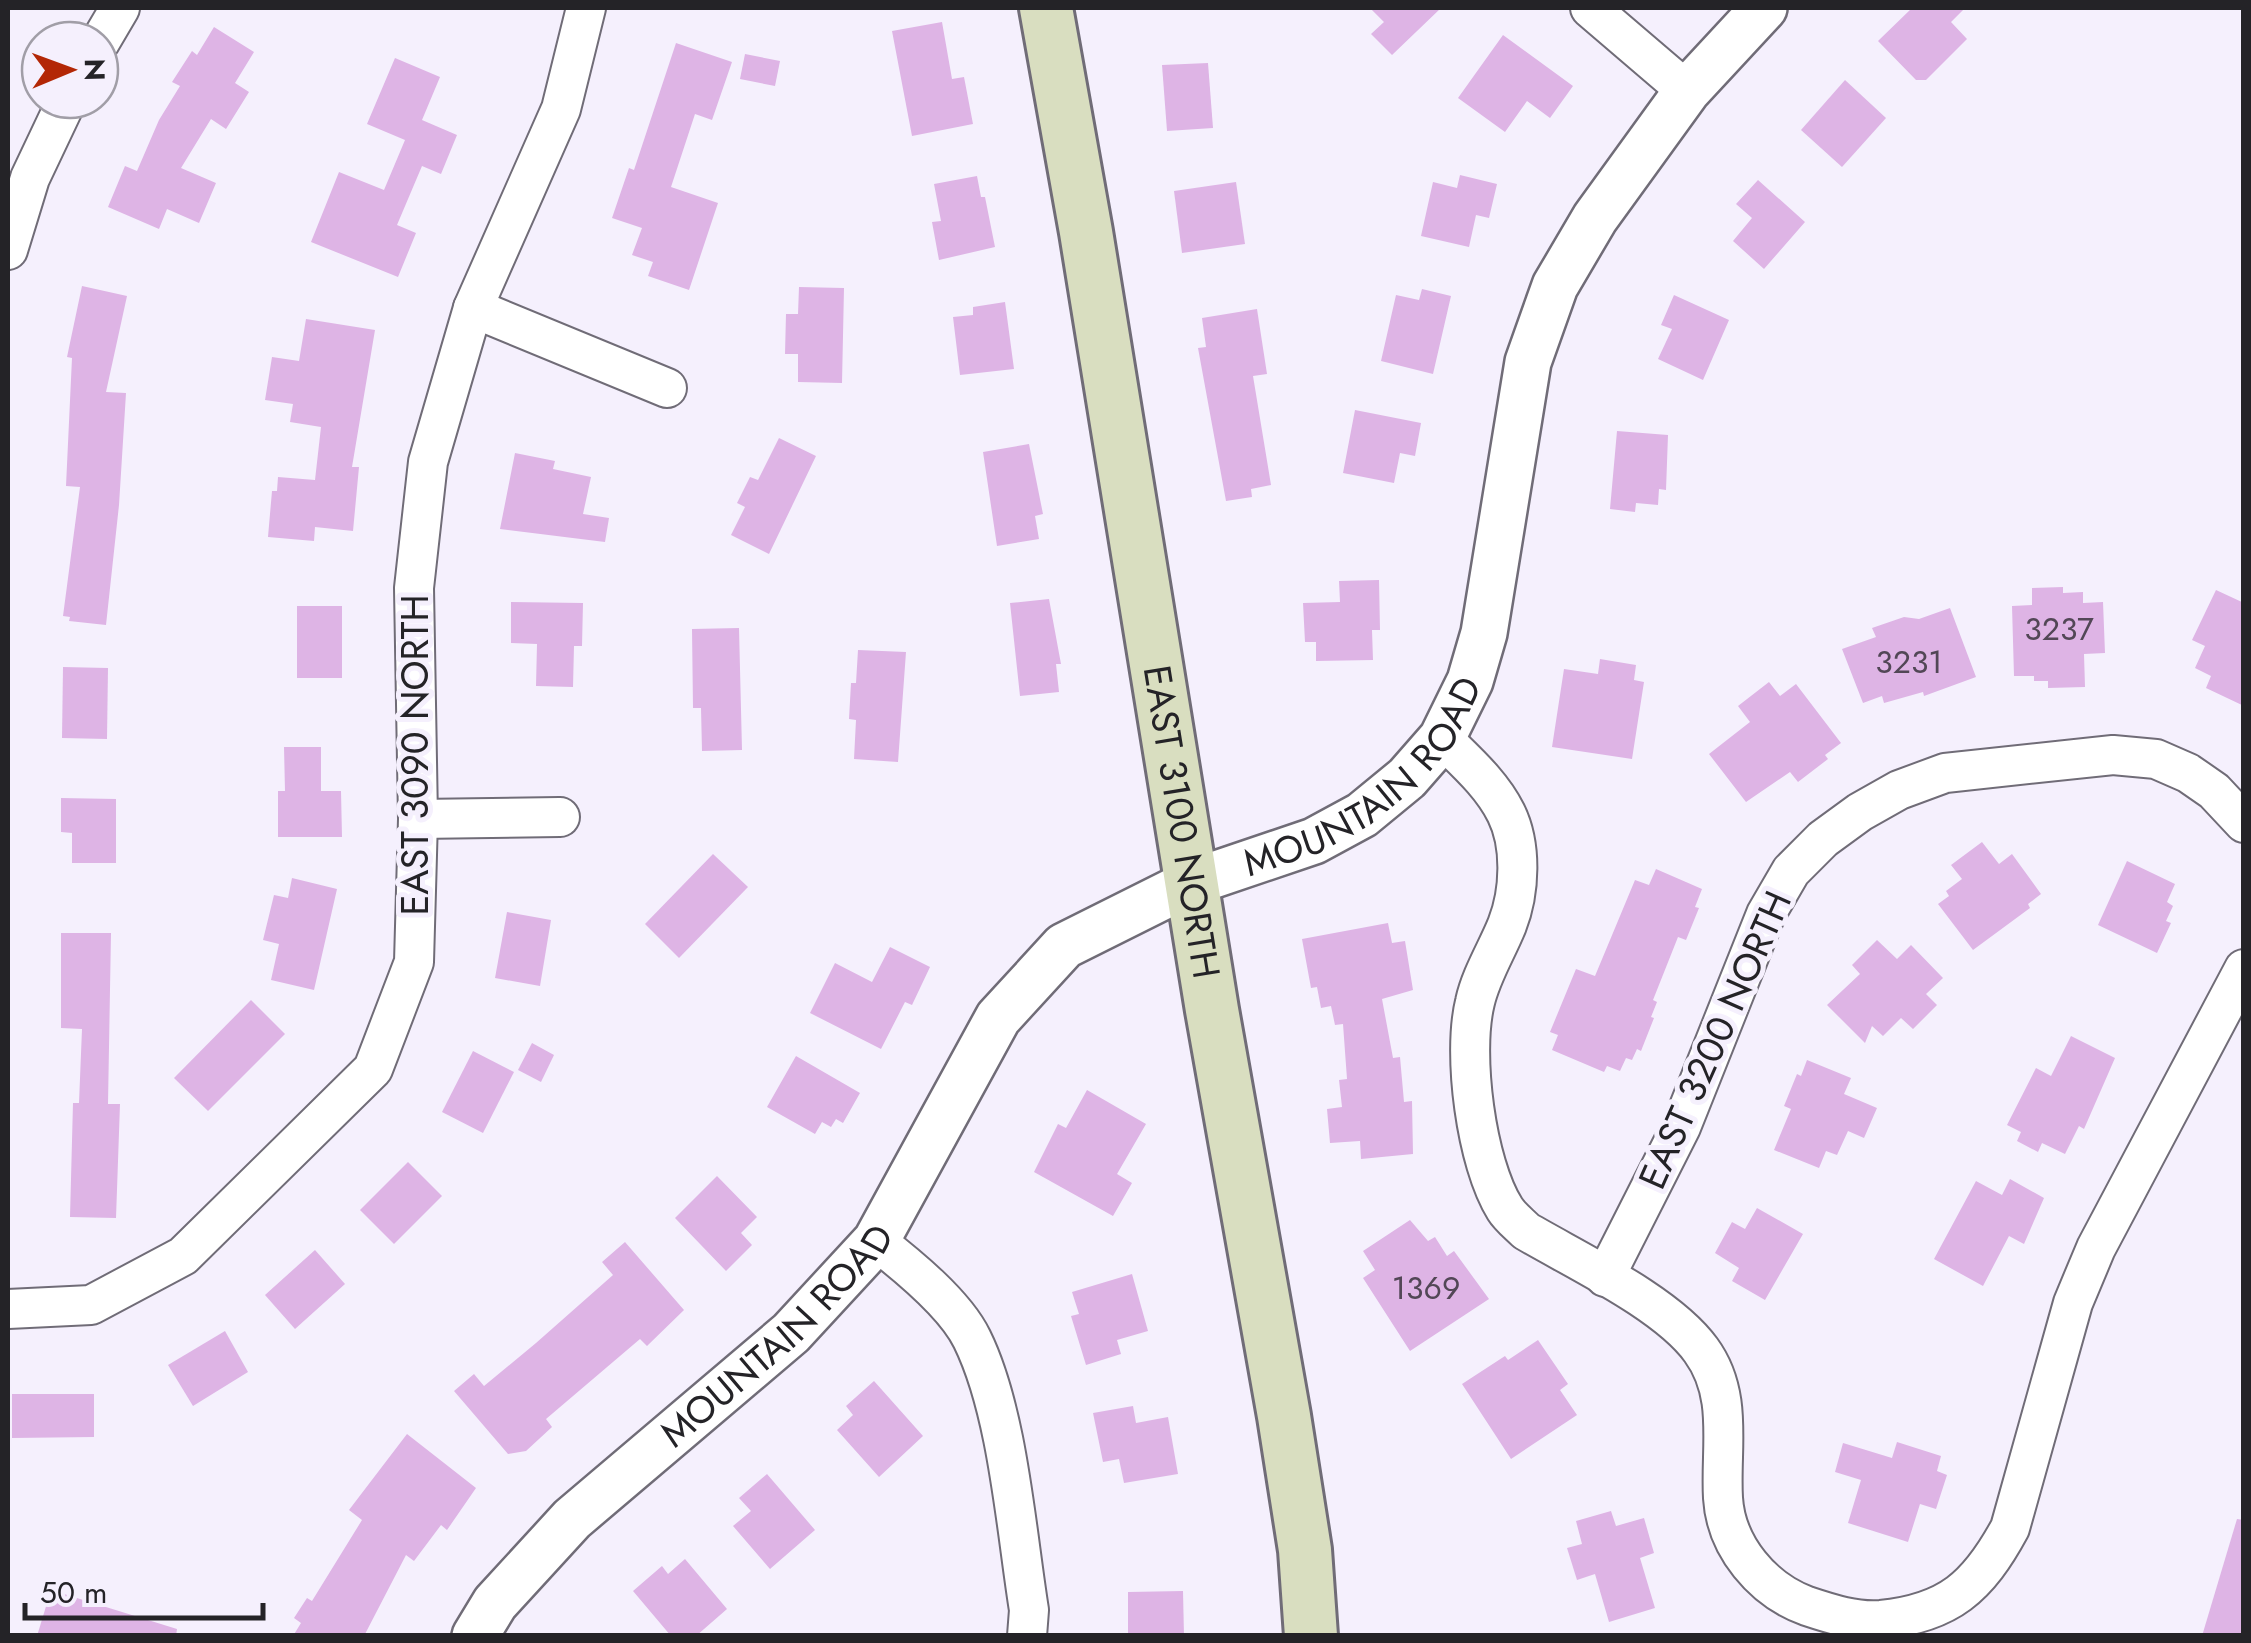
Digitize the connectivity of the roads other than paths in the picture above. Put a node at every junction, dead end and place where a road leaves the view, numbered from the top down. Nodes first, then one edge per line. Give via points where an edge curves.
1 (586, 8) edge
2 (1046, 8) edge
3 (1590, 8) edge
4 (1764, 8) edge
5 (1687, 91) junction
6 (58, 120) edge
7 (8, 250) edge
8 (473, 308) junction
9 (668, 388) dead end
10 (1442, 738) junction
11 (560, 818) dead end
12 (418, 819) junction
13 (2244, 823) edge
14 (1190, 882) junction
15 (2244, 969) edge
16 (876, 1241) junction
17 (1605, 1278) junction
18 (8, 1309) edge
19 (476, 1636) edge
20 (1027, 1636) edge
21 (1311, 1636) edge

1 - 8 street, EAST 3090 NORTH via 561,109
2 - 14 main road, EAST 3100 NORTH
3 - 5 street
4 - 5 street, MOUNTAIN ROAD
5 - 10 street, MOUNTAIN ROAD via 1554,286 1528,362 1484,633
6 - 7 street via 30,178
8 - 9 street
8 - 12 street, EAST 3090 NORTH via 428,462 414,588
10 - 14 street, MOUNTAIN ROAD via 1408,778 1362,814 1314,841
10 - 17 street via 1507,814 1516,850 1509,921 1475,999 1469,1035 1478,1139 1506,1211 1526,1231
11 - 12 street
12 - 18 street, EAST 3090 NORTH via 414,962 373,1069 183,1256 90,1305
13 - 17 street, EAST 3200 NORTH via 2188,773 2156,759 2113,755 1945,773 1900,790 1823,840 1792,871 1766,914 1681,1128
14 - 16 street, MOUNTAIN ROAD via 1064,946 998,1018
14 - 21 main road, EAST 3100 NORTH via 1284,1416
15 - 17 street via 2072,1303 2010,1528 1986,1567 1940,1608 1866,1622 1790,1600 1754,1573 1723,1502 1720,1387 1677,1323
16 - 19 street, MOUNTAIN ROAD via 791,1333 572,1519 495,1603
16 - 20 street via 921,1276 972,1337 998,1418 1029,1610

